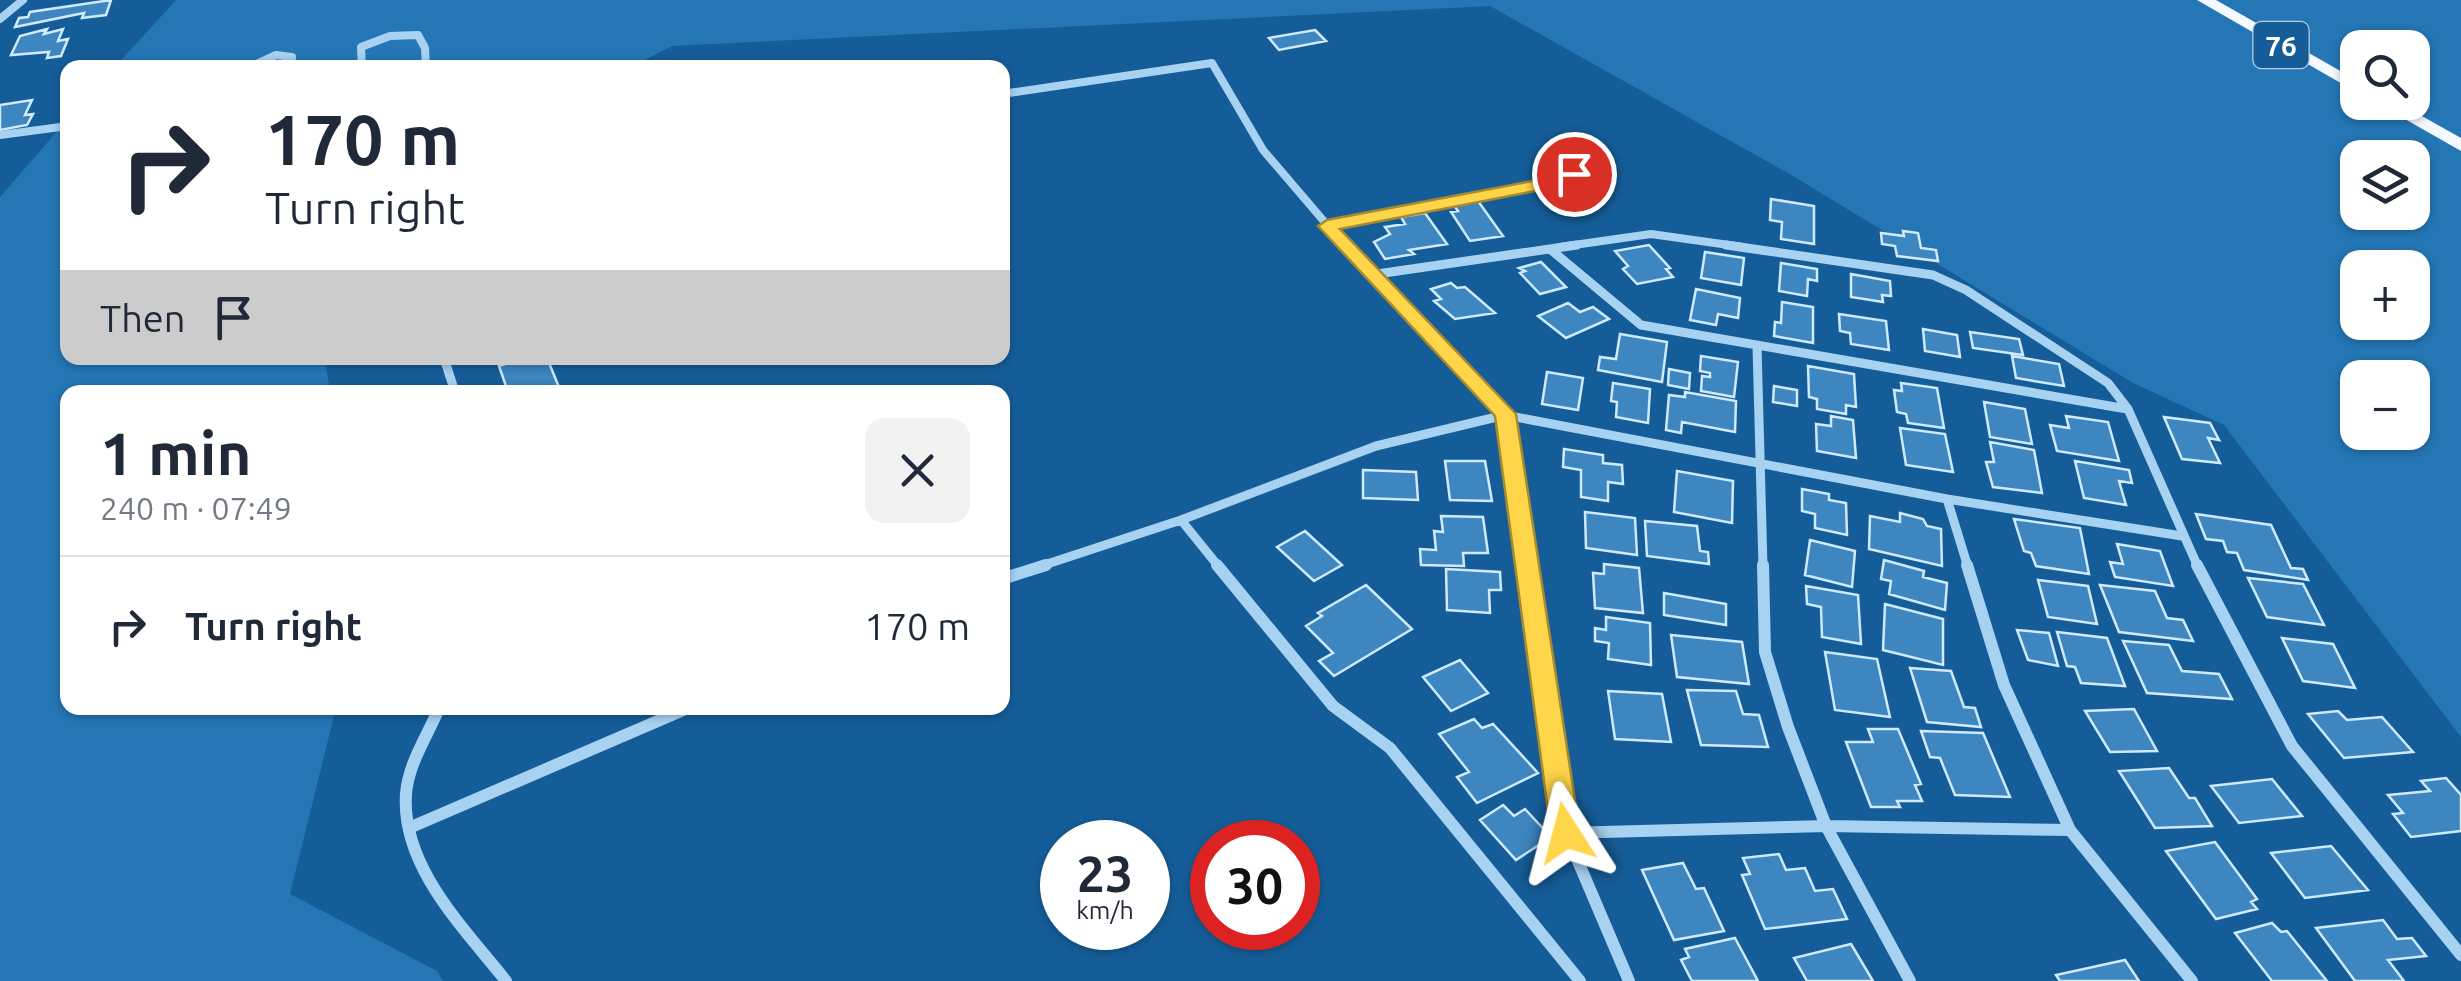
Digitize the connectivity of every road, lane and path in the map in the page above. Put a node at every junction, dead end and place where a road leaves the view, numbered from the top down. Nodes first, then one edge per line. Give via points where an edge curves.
1 (23, 0) edge
2 (2205, 0) edge
3 (0, 19) edge
4 (264, 60) edge
5 (292, 60) edge
6 (362, 60) edge
7 (426, 60) edge
8 (2340, 78) edge
9 (1010, 93) edge
10 (2416, 120) edge
11 (60, 127) edge
12 (0, 135) edge
13 (2461, 145) edge
14 (1561, 156) dead end
15 (1327, 226) junction
16 (1550, 249) junction
17 (1370, 275) junction
18 (1756, 346) junction
19 (2128, 409) junction
20 (1505, 414) junction
21 (1760, 462) junction
22 (1947, 500) junction
23 (1181, 520) junction
24 (2182, 536) junction
25 (1010, 576) edge
26 (436, 715) edge
27 (672, 715) edge
28 (1826, 826) junction
29 (409, 828) junction
30 (2070, 830) junction
31 (1566, 833) junction
32 (2461, 955) edge
33 (506, 981) edge
34 (1580, 981) edge
35 (1630, 981) edge
36 (1910, 981) edge
37 (2192, 981) edge

1 - 3 street
2 - 8 main road, 76
4 - 5 street via 276,54
6 - 7 street via 361,47 418,35
9 - 15 street via 1212,63 1263,150
10 - 13 main road
11 - 12 street
14 - 15 street via 1574,174 1570,179
15 - 17 street
16 - 17 street
16 - 18 street via 1641,325
16 - 19 street via 1650,234 1934,275 2108,384
17 - 20 street
18 - 19 street
18 - 21 street
19 - 24 street
20 - 21 street
20 - 23 street via 1376,446
20 - 31 street
21 - 22 street
21 - 28 street via 1765,652
22 - 24 street
22 - 30 street via 2004,686
23 - 25 street
23 - 34 street via 1334,706 1390,748
24 - 32 street via 2292,746
26 - 29 street via 406,793
27 - 29 street
28 - 30 street
28 - 31 street
28 - 36 street
29 - 33 street via 416,860
30 - 37 street
31 - 35 street

